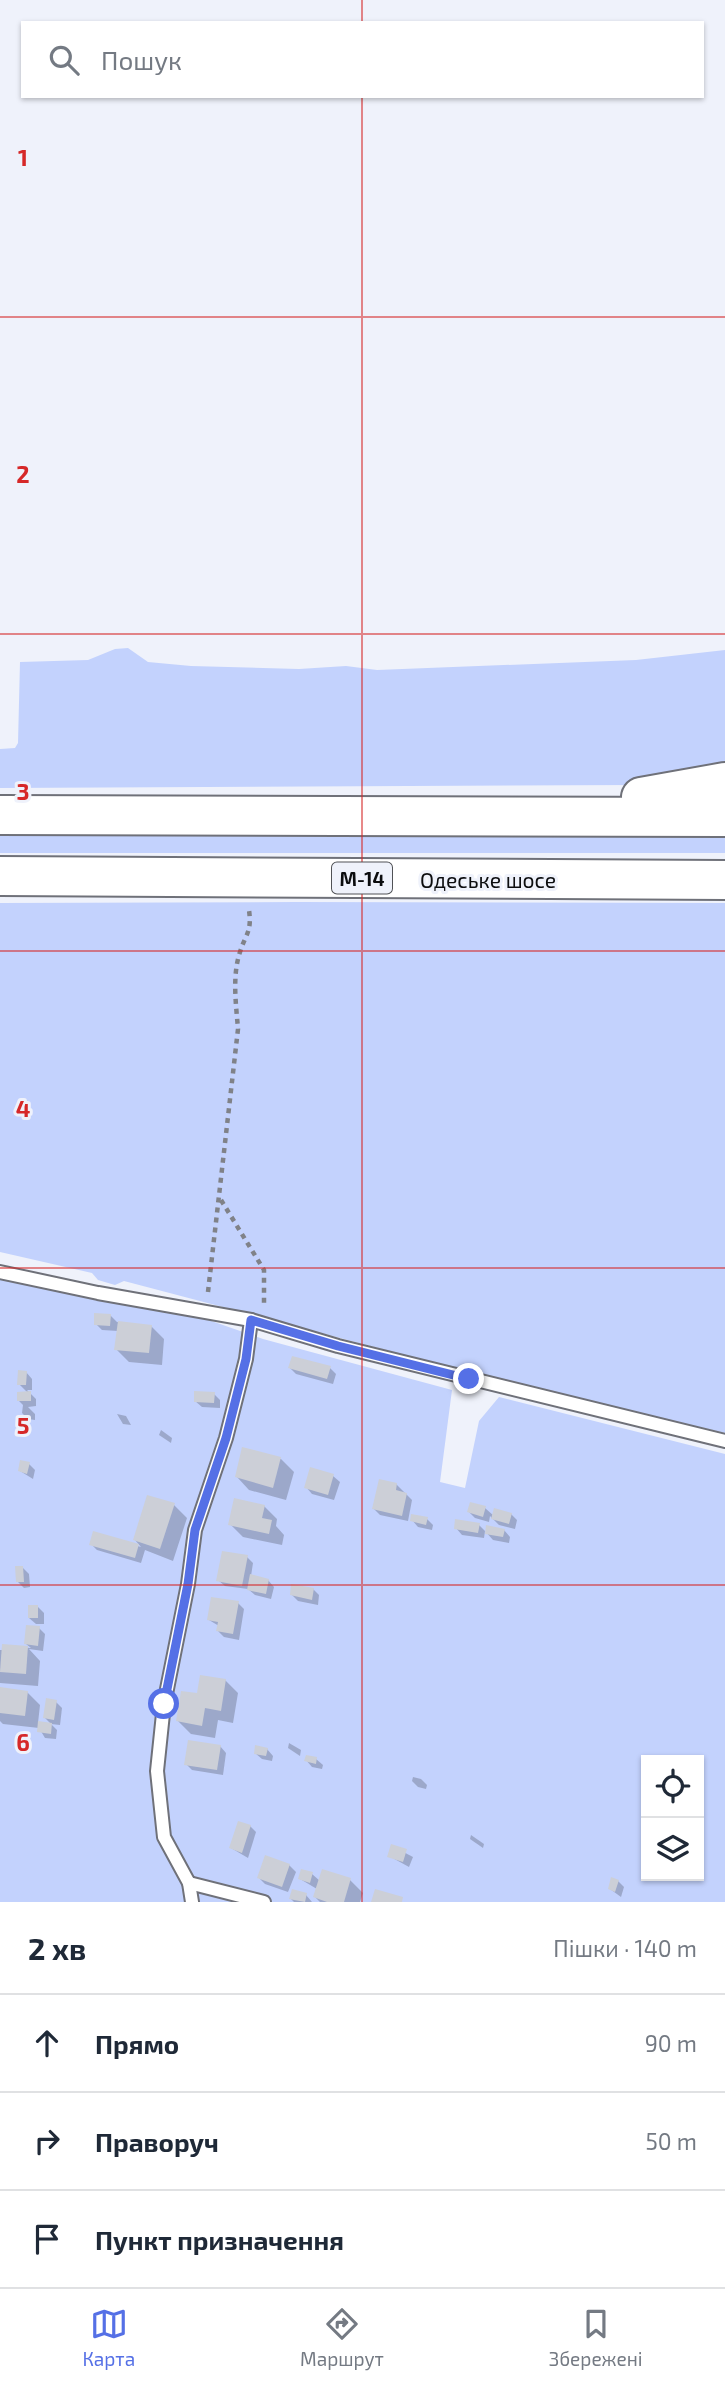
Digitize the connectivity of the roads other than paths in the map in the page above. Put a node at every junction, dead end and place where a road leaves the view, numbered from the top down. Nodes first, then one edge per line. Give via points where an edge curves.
1 (725, 782) edge
2 (0, 815) edge
3 (450, 817) junction
4 (725, 817) edge
5 (0, 876) edge
6 (725, 880) edge
7 (0, 1272) edge
8 (256, 1322) junction
9 (725, 1441) edge
10 (189, 1883) junction
11 (192, 1902) edge
12 (264, 1902) edge

1 - 3 highway via 637,798 553,803
2 - 3 highway
3 - 4 highway
5 - 6 highway, Одеське шосе / М-14
7 - 8 lane
8 - 9 lane
8 - 10 lane via 226,1438 195,1530 164,1704 158,1757 160,1813 164,1837
10 - 11 lane
10 - 12 lane

